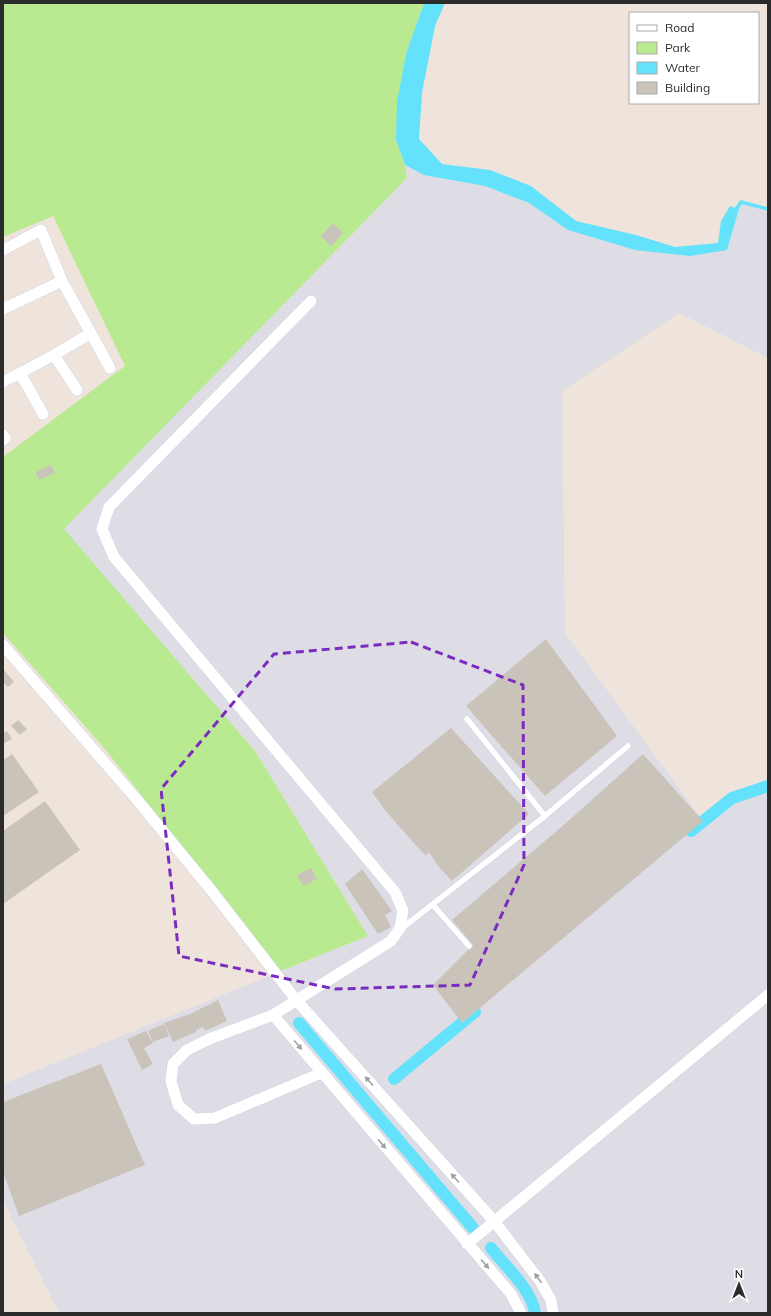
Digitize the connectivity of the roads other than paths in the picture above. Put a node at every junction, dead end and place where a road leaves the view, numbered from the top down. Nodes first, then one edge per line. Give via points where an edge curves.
1 (3, 250) edge
2 (62, 281) junction
3 (311, 301) dead end
4 (3, 309) edge
5 (91, 333) junction
6 (54, 355) junction
7 (110, 368) dead end
8 (20, 373) junction
9 (3, 382) edge
10 (77, 390) dead end
11 (43, 414) dead end
12 (3, 435) edge
13 (3, 440) edge
14 (3, 645) edge
15 (468, 719) dead end
16 (628, 746) dead end
17 (545, 816) junction
18 (432, 904) junction
19 (396, 933) junction
20 (469, 946) dead end
21 (768, 996) edge
22 (297, 1001) junction
23 (273, 1015) junction
24 (321, 1072) junction
25 (494, 1221) junction
26 (467, 1244) junction
27 (521, 1313) edge
28 (553, 1313) edge

1 - 2 street via 41,230
2 - 4 street
2 - 5 street
3 - 19 street via 109,507 102,529 114,557 395,892 403,911 400,928
5 - 6 street
5 - 7 street
6 - 8 street
6 - 10 street
8 - 9 street
8 - 11 street
12 - 13 street
14 - 22 street via 138,801
15 - 17 lane
16 - 17 lane
17 - 18 lane
18 - 19 lane
18 - 20 lane
19 - 22 street via 391,941
21 - 25 street
22 - 23 street
25 -> 22 street
23 -> 24 street
23 - 24 street via 209,1039 187,1050 172,1064 171,1081 178,1105 194,1119 214,1118
24 -> 26 street
25 - 26 street
28 -> 25 street via 551,1300 540,1281
26 -> 27 street via 511,1294

